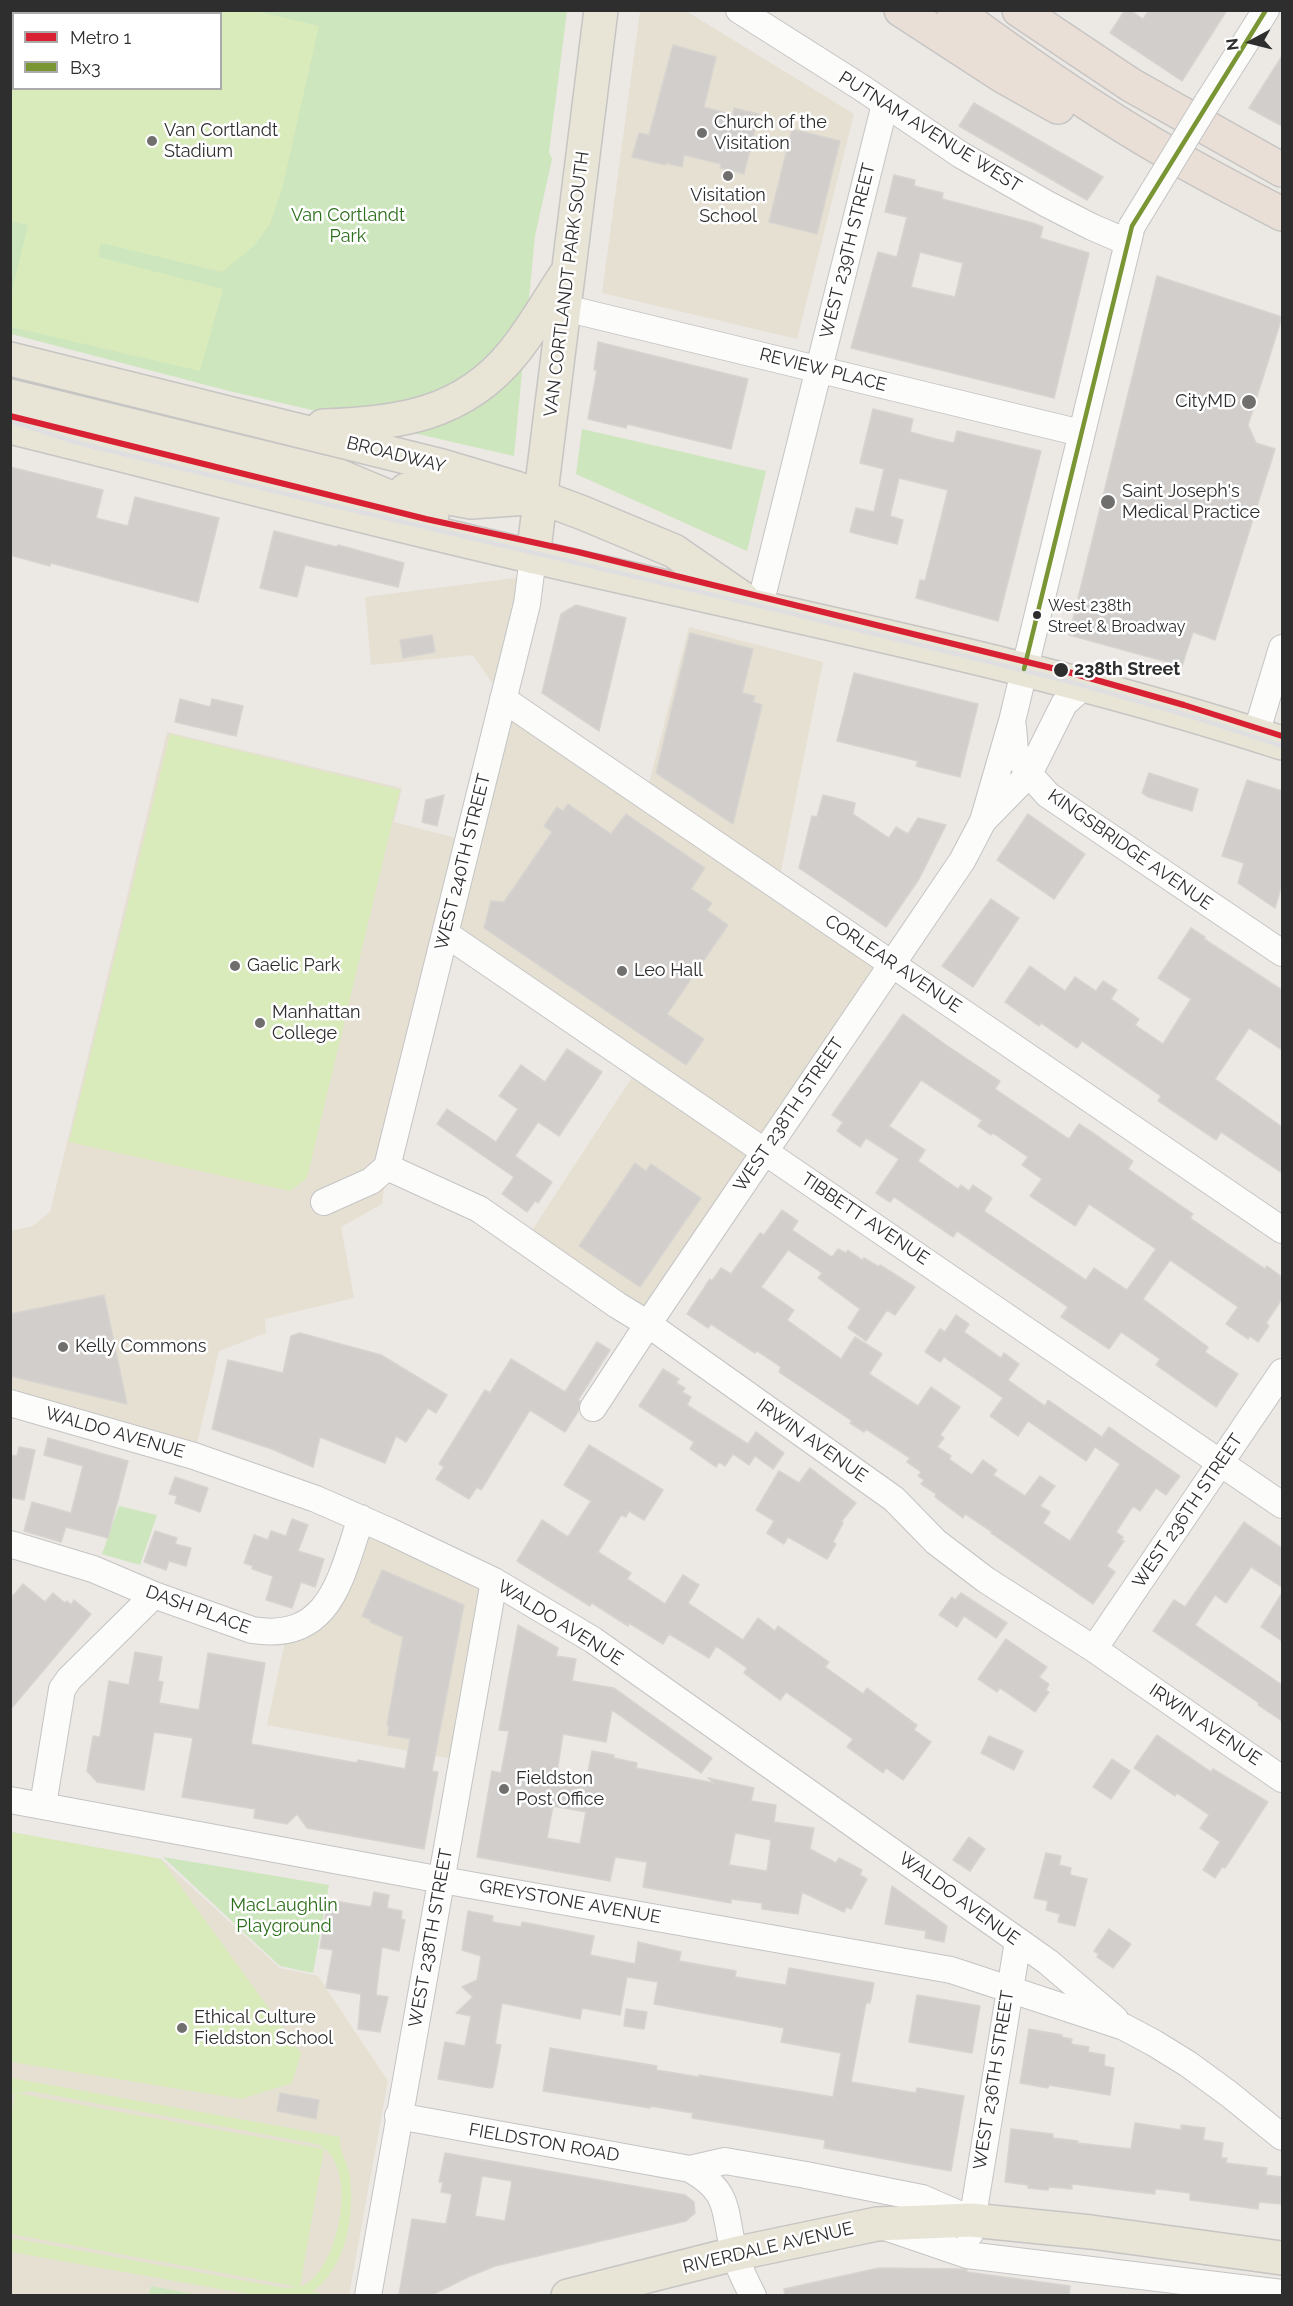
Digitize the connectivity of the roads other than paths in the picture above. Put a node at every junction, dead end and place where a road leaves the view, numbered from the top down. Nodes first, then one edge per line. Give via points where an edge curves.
1 (601, 10) edge
2 (739, 10) edge
3 (901, 10) edge
4 (954, 10) edge
5 (1019, 10) edge
6 (1266, 10) edge
7 (885, 104) junction
8 (1282, 170) edge
9 (1229, 186) junction
10 (1282, 214) edge
11 (1130, 234) junction
12 (570, 269) junction
13 (565, 308) junction
14 (10, 359) edge
15 (819, 368) junction
16 (10, 396) edge
17 (283, 426) junction
18 (10, 427) edge
19 (1082, 433) junction
20 (339, 476) junction
21 (541, 498) junction
22 (533, 557) junction
23 (759, 609) junction
24 (1282, 648) edge
25 (1024, 669) junction
26 (1086, 684) junction
27 (503, 699) junction
28 (1012, 721) junction
29 (1269, 738) edge
30 (1029, 774) junction
31 (983, 821) junction
32 (446, 934) junction
33 (1282, 953) edge
34 (892, 964) junction
35 (765, 1150) junction
36 (387, 1167) junction
37 (324, 1202) dead end
38 (1282, 1230) edge
39 (648, 1324) junction
40 (1282, 1372) edge
41 (10, 1403) edge
42 (593, 1408) dead end
43 (1221, 1463) junction
44 (1282, 1505) edge
45 (361, 1518) junction
46 (10, 1544) edge
47 (494, 1581) junction
48 (154, 1595) junction
49 (1094, 1649) junction
50 (1282, 1779) edge
51 (10, 1800) edge
52 (43, 1806) junction
53 (442, 1880) junction
54 (1018, 1941) junction
55 (1048, 1962) joint
56 (1010, 1989) junction
57 (1124, 2027) junction
58 (399, 2116) junction
59 (1282, 2137) edge
60 (690, 2169) junction
61 (971, 2220) junction
62 (877, 2224) junction
63 (734, 2254) junction
64 (967, 2255) junction
65 (1282, 2258) edge
66 (1193, 2289) edge
67 (1282, 2293) edge
68 (368, 2295) edge
69 (568, 2295) edge
70 (753, 2295) edge

1 - 12 main road, VAN CORTLANDT PARK SOUTH
2 - 7 street, PUTNAM AVENUE WEST
3 - 9 highway via 1044,100
4 - 9 highway via 1111,118
5 - 8 highway via 1131,86
6 - 11 street, WEST 238TH STREET, bridge
7 - 11 street, PUTNAM AVENUE WEST via 961,155 1047,204 1092,227
7 - 15 street, WEST 239TH STREET
9 - 10 highway
11 - 19 street, WEST 238TH STREET
12 - 13 main road, VAN CORTLANDT PARK SOUTH
12 - 17 main road via 513,354 490,377 456,400 427,413 384,423
13 - 15 street, REVIEW PLACE
13 - 21 main road, VAN CORTLANDT PARK SOUTH
14 - 17 main road, BROADWAY
15 - 19 street, REVIEW PLACE
15 - 23 street, WEST 239TH STREET
16 - 20 main road, BROADWAY
17 - 21 main road, BROADWAY via 442,466
18 - 22 main road, BROADWAY
19 - 25 street, WEST 238TH STREET
20 - 21 main road via 480,503
20 - 22 main road, BROADWAY
21 - 22 main road, VAN CORTLANDT PARK SOUTH
21 - 23 main road, BROADWAY via 674,551
22 - 23 main road, BROADWAY
22 - 27 street, WEST 240TH STREET via 527,604
23 - 25 main road, BROADWAY
24 - 29 street
25 - 26 main road, BROADWAY
25 - 28 street, WEST 238TH STREET
26 - 29 main road, BROADWAY
26 - 30 street, WEST 238TH STREET via 1064,704
27 - 32 street, WEST 240TH STREET
27 - 34 street, CORLEAR AVENUE
28 - 30 street, KINGSBRIDGE AVENUE via 1015,752
28 - 31 street, WEST 238TH STREET
30 - 31 street, WEST 238TH STREET
30 - 33 street, KINGSBRIDGE AVENUE via 1048,795
31 - 34 street, WEST 238TH STREET via 962,861
32 - 35 street, TIBBETT AVENUE
32 - 36 street, WEST 240TH STREET
34 - 35 street, WEST 238TH STREET
34 - 38 street, CORLEAR AVENUE
35 - 39 street, WEST 238TH STREET
35 - 43 street, TIBBETT AVENUE
36 - 37 street via 371,1181
36 - 39 street, IRWIN AVENUE via 479,1209
39 - 42 street, WEST 238TH STREET
39 - 49 street, IRWIN AVENUE via 894,1499 936,1542 986,1580
40 - 43 street, WEST 236TH STREET
41 - 45 street, WALDO AVENUE via 194,1456
43 - 44 street, TIBBETT AVENUE
43 - 49 street, WEST 236TH STREET
45 - 47 street, WALDO AVENUE
45 - 48 street, DASH PLACE via 327,1606 302,1626 286,1632 252,1630
46 - 48 street, DASH PLACE via 93,1569
47 - 53 street, WEST 238TH STREET
47 - 54 street, WALDO AVENUE via 593,1640
48 - 52 street via 62,1689
49 - 50 street, IRWIN AVENUE
51 - 52 street, GREYSTONE AVENUE
52 - 53 street, GREYSTONE AVENUE
53 - 56 street, GREYSTONE AVENUE via 951,1970
53 - 58 street, WEST 238TH STREET
54 - 55 street, WALDO AVENUE
54 - 56 street, WEST 236TH STREET
55 - 57 street, GREYSTONE AVENUE
56 - 57 street, GREYSTONE AVENUE
56 - 61 street, WEST 236TH STREET
57 - 59 street, GREYSTONE AVENUE via 1188,2064
58 - 60 street, FIELDSTON ROAD
58 - 68 street, WEST 238TH STREET
60 - 61 street, FIELDSTON ROAD via 725,2162 806,2175 922,2198
60 - 63 street, FIELDSTON ROAD via 720,2192
61 - 62 main road, RIVERDALE AVENUE
61 - 64 street
61 - 65 main road, RIVERDALE AVENUE
62 - 63 main road, RIVERDALE AVENUE
62 - 64 street
63 - 69 main road, RIVERDALE AVENUE
63 - 70 street
64 - 66 street
66 - 67 street

